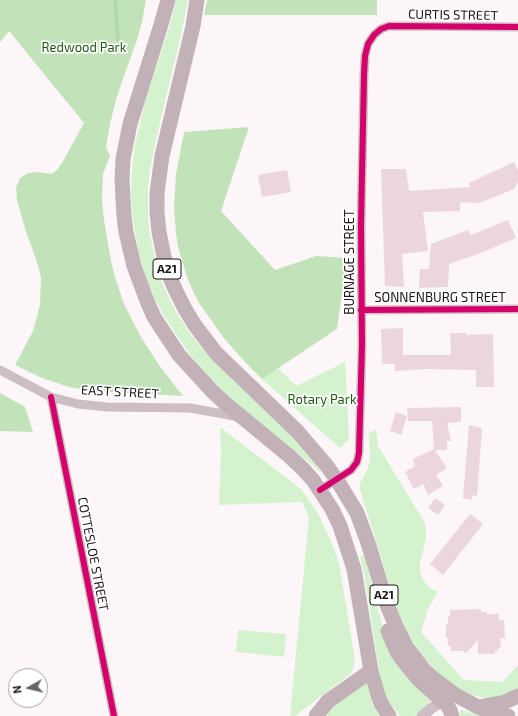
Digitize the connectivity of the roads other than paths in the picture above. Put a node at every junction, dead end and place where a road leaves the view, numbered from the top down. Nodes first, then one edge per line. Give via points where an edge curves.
1 (168, 0) edge
2 (197, 0) edge
3 (389, 26) joint
4 (518, 27) edge
5 (518, 309) edge
6 (361, 310) junction
7 (0, 370) edge
8 (51, 397) junction
9 (245, 419) junction
10 (337, 480) junction
11 (320, 490) junction
12 (371, 671) junction
13 (518, 696) edge
14 (448, 697) junction
15 (478, 707) junction
16 (114, 716) edge
17 (316, 716) edge
18 (389, 716) edge
19 (422, 716) edge
20 (452, 716) edge
21 (508, 716) edge

1 - 9 highway, A21 via 126,142 122,180 126,232 139,283 154,317 179,355 212,392
2 - 10 highway, A21 via 162,156 157,193 159,232 168,270 194,324 211,346 298,432
3 - 4 street, CURTIS STREET
3 - 6 street, BURNAGE STREET via 374,35 365,56
5 - 6 street, SONNENBURG STREET
6 - 10 street, BURNAGE STREET via 359,453 357,462 349,473
7 - 8 street, EAST STREET
8 - 9 street, EAST STREET via 78,404 107,407 190,408
8 - 16 street, COTTESLOE STREET
9 - 11 highway, A21 via 303,469
10 - 11 street, BURNAGE STREET
10 - 14 highway, A21 via 362,525 387,605 385,622 397,652 420,680
11 - 12 highway, A21 via 340,526 354,569
12 - 17 highway via 332,698
12 - 18 highway, A21 via 381,703
13 - 15 highway via 505,702
14 - 15 highway
14 - 19 street
14 - 20 highway
15 - 21 highway

